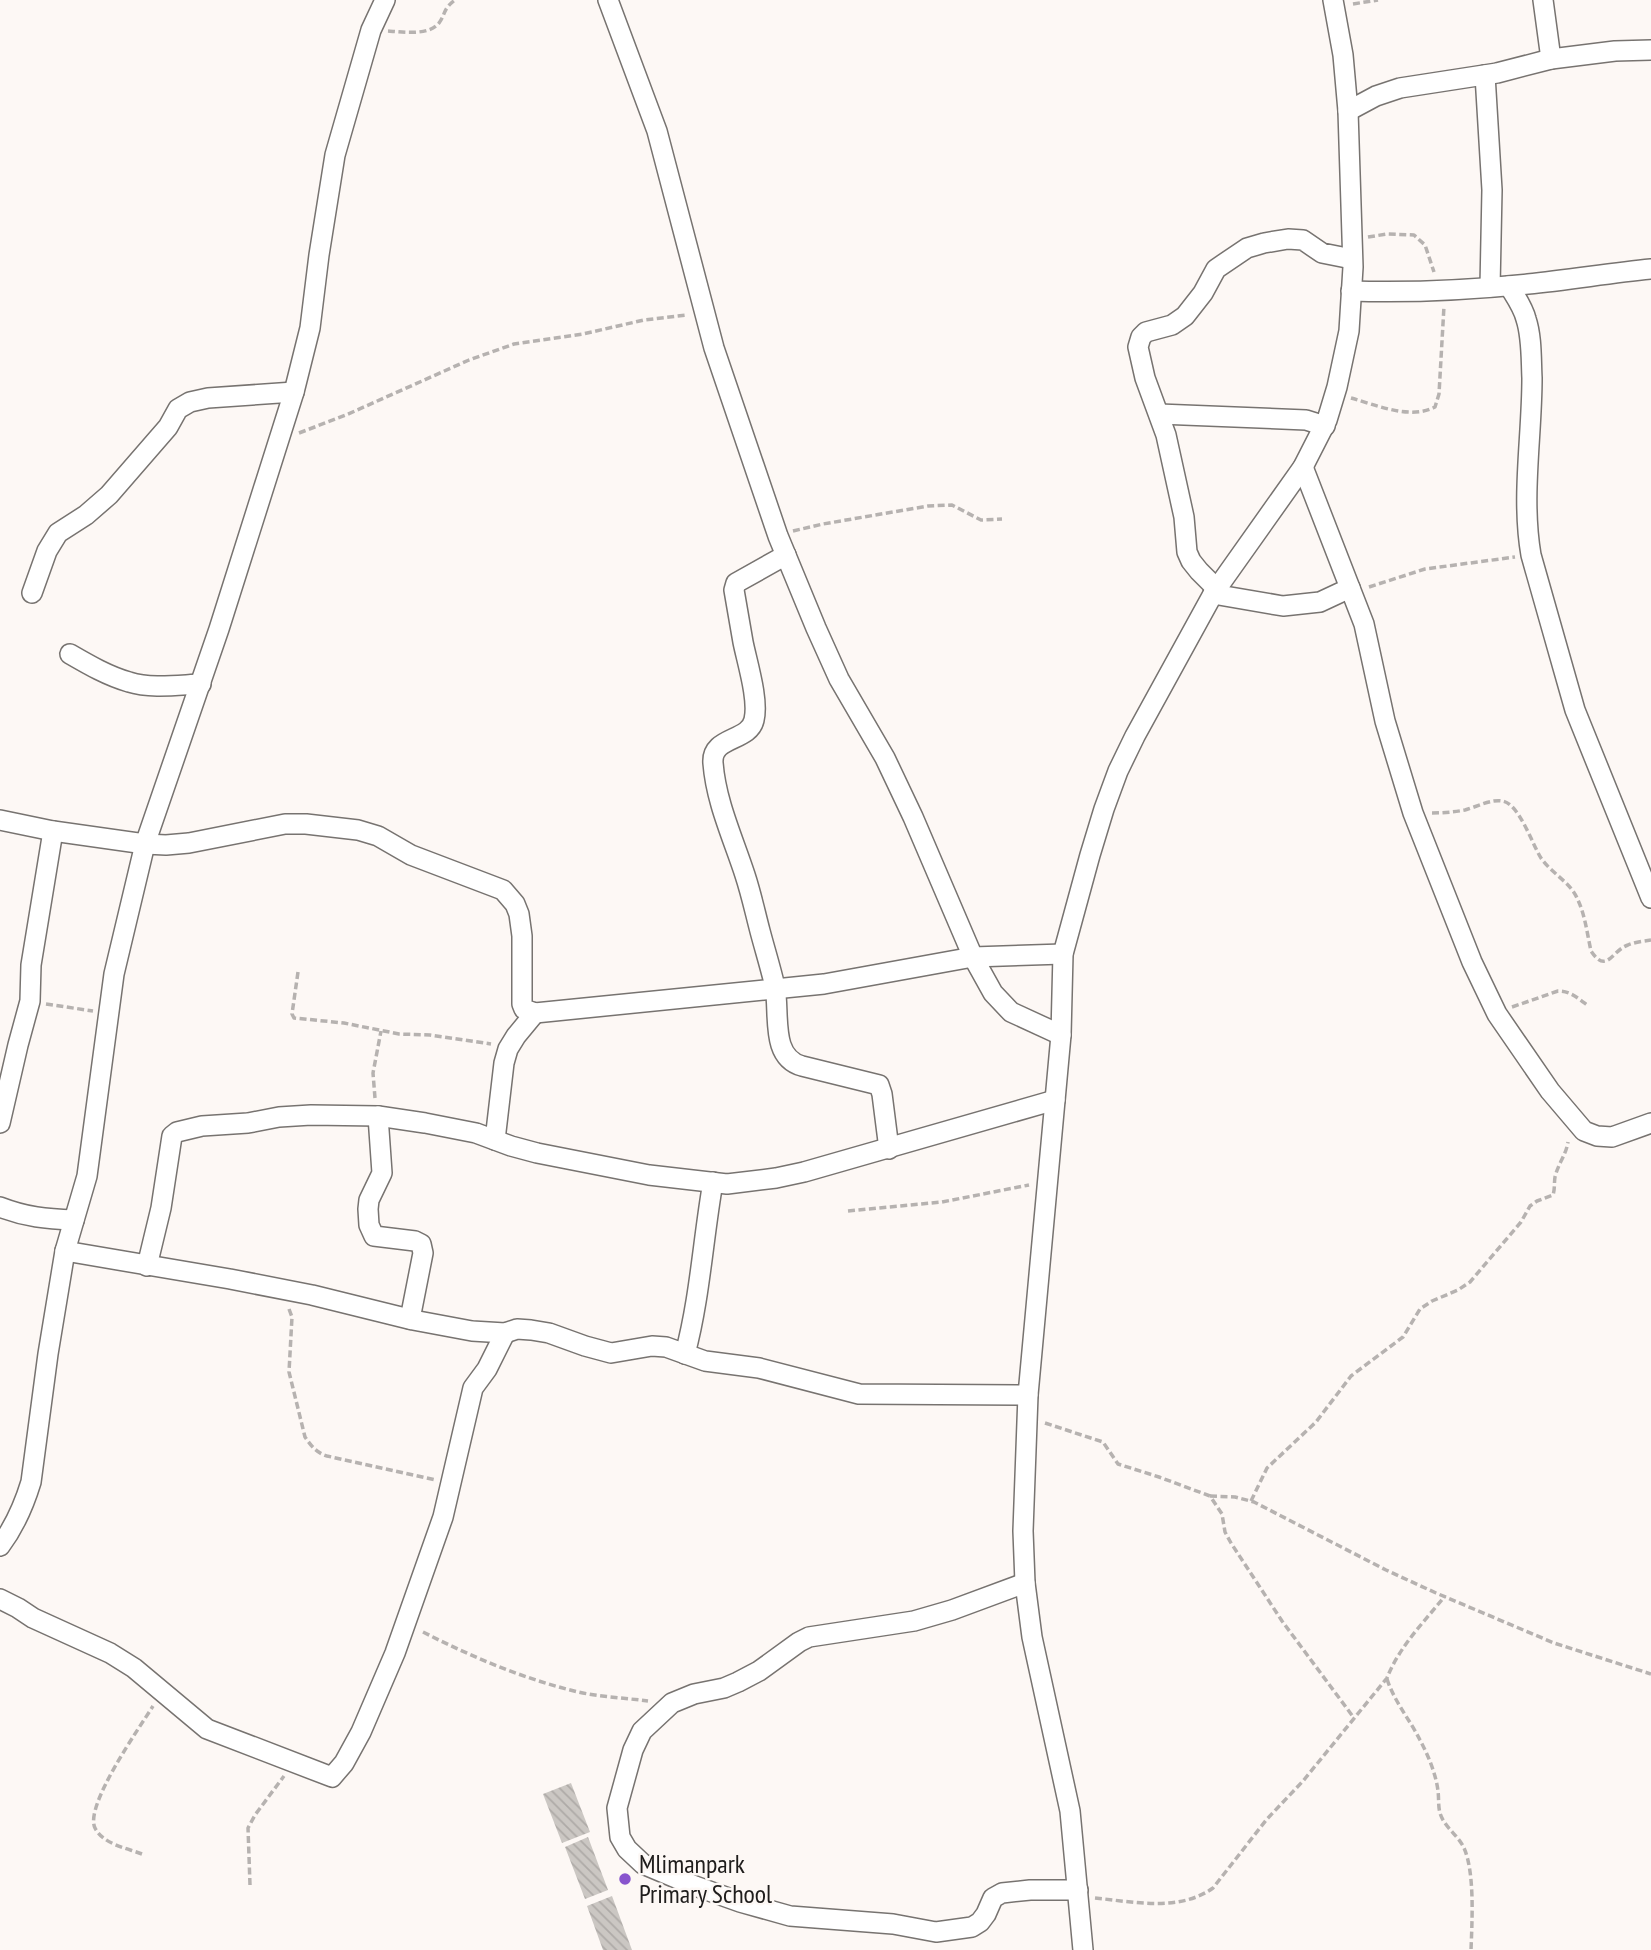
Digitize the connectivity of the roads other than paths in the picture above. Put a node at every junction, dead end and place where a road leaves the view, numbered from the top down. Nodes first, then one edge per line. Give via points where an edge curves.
1 (385, 0) edge
2 (608, 0) edge
3 (1543, 0) edge
4 (1333, 3) edge
5 (1651, 50) edge
6 (1551, 59) junction
7 (1485, 75) junction
8 (1348, 111) junction
9 (1352, 259) junction
10 (1651, 269) edge
11 (1500, 286) junction
12 (1351, 291) junction
13 (295, 392) junction
14 (1159, 414) junction
15 (1325, 426) junction
16 (1303, 467) junction
17 (786, 555) junction
18 (1351, 590) junction
19 (1215, 592) junction
20 (32, 593) dead end
21 (69, 654) dead end
22 (201, 684) junction
23 (0, 820) edge
24 (53, 831) junction
25 (145, 844) junction
26 (1650, 895) edge
27 (1063, 954) junction
28 (973, 957) junction
29 (775, 988) junction
30 (535, 1013) junction
31 (1061, 1035) junction
32 (1055, 1100) junction
33 (378, 1116) junction
34 (0, 1123) edge
35 (1651, 1123) edge
36 (495, 1140) junction
37 (889, 1149) junction
38 (713, 1182) junction
39 (0, 1207) edge
40 (74, 1220) junction
41 (65, 1251) junction
42 (147, 1266) junction
43 (410, 1319) junction
44 (505, 1333) junction
45 (685, 1354) junction
46 (1028, 1395) junction
47 (0, 1546) edge
48 (1025, 1583) junction
49 (0, 1599) edge
50 (1079, 1894) junction
51 (929, 1941) edge
52 (1083, 1950) edge

1 - 13 street via 371,30 335,155 310,328
2 - 17 street via 657,131 714,348
3 - 6 street
4 - 8 street
5 - 6 street
6 - 7 street
7 - 8 street via 1400,88
7 - 11 street
8 - 9 street
9 - 12 street
9 - 14 street via 1322,253 1303,240 1288,239 1247,248 1216,269 1185,316 1141,337 1138,347 1145,378
10 - 11 street
11 - 12 street via 1402,293
11 - 26 street via 1527,320 1532,396 1526,489 1531,555 1575,710
12 - 15 street via 1349,331
13 - 20 street via 208,398 178,409 109,495 58,533
13 - 22 street
14 - 15 street via 1306,420
14 - 19 street via 1184,517 1187,552
15 - 16 street
16 - 18 street
16 - 19 street
17 - 28 street via 839,680 885,758
17 - 29 street via 736,583 754,719 752,726 718,746 713,754 725,820
18 - 19 street via 1320,602 1283,606
18 - 35 street via 1413,813 1497,1014 1584,1131 1612,1137
19 - 27 street via 1118,771
21 - 22 street via 132,683
22 - 25 street
23 - 24 street
24 - 25 street
24 - 34 street via 31,965 30,1002
25 - 30 street via 189,843 285,824 378,836 411,855 503,891 515,904 522,936 522,1004
25 - 40 street via 114,974 87,1176
27 - 28 street
27 - 31 street
28 - 29 street via 824,984
28 - 31 street via 993,993 1011,1012
29 - 30 street
29 - 37 street via 785,1058 879,1085
30 - 36 street via 508,1049
31 - 32 street
32 - 37 street
32 - 46 street
33 - 36 street
33 - 42 street via 292,1116 177,1132 170,1144
33 - 43 street via 383,1173 369,1200 369,1225 374,1236 421,1244
36 - 38 street via 649,1175
37 - 38 street via 776,1178
38 - 45 street
39 - 40 street via 41,1219
40 - 41 street
41 - 42 street
41 - 47 street via 31,1482 13,1529
42 - 43 street via 279,1288
43 - 44 street
44 - 45 street via 517,1329 549,1333 611,1353 652,1346
44 - 49 street via 473,1388 443,1517 395,1653 366,1720 335,1775 329,1777 207,1728 110,1653
45 - 46 street via 859,1394
46 - 48 street
48 - 50 street via 1032,1637 1070,1811
48 - 51 street via 914,1621 809,1637 738,1682 672,1703 642,1731 617,1808 620,1837 643,1864 763,1910 893,1924
50 - 51 street via 1002,1893 993,1898 980,1922
50 - 52 street

